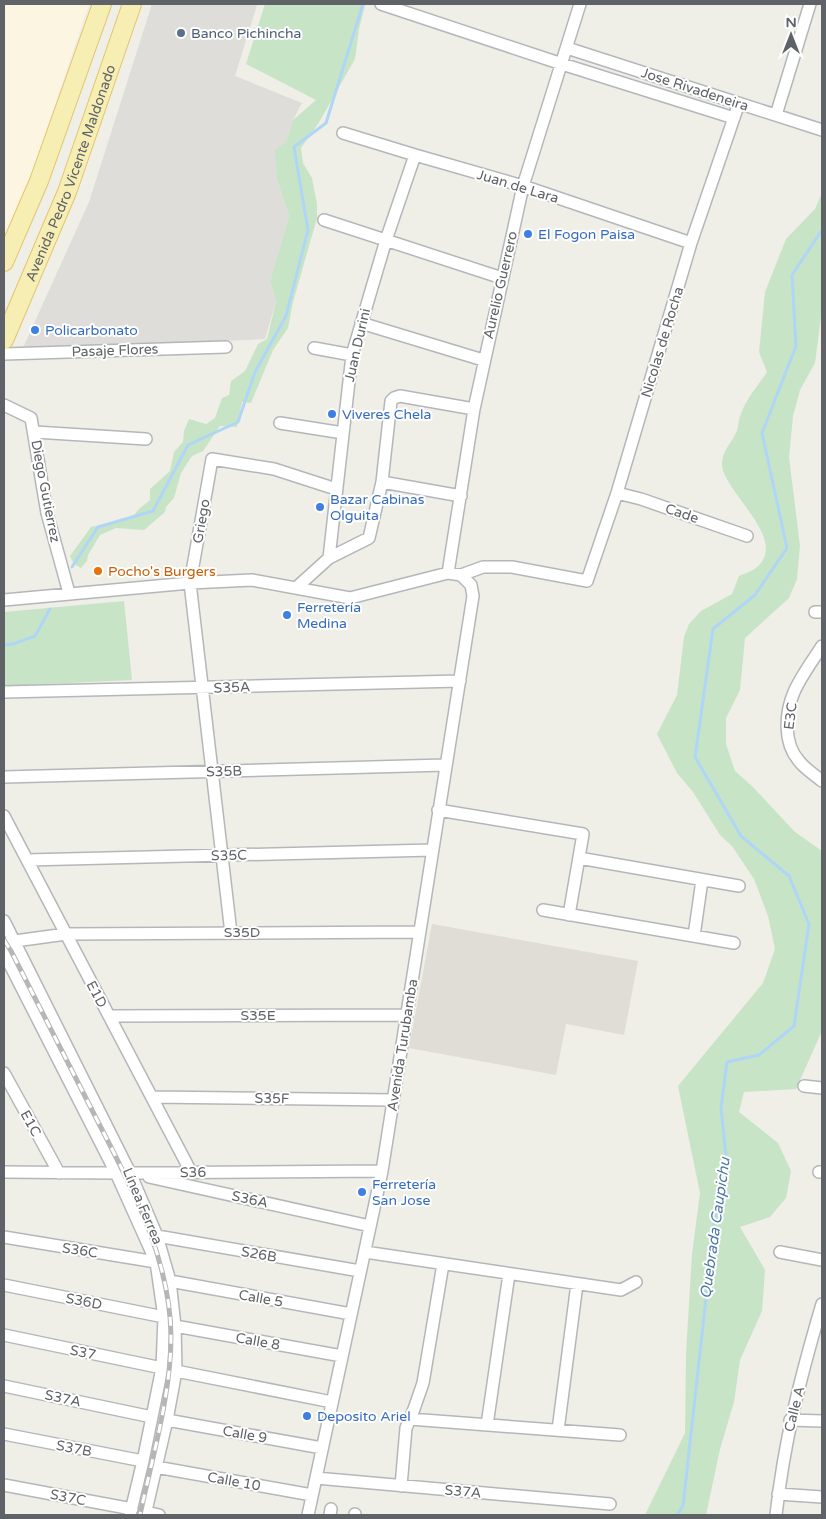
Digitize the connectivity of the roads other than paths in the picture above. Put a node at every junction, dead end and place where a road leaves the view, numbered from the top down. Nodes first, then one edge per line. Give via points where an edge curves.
1 (102, 4) edge
2 (132, 4) edge
3 (380, 4) edge
4 (580, 4) edge
5 (810, 4) edge
6 (567, 48) junction
7 (562, 64) junction
8 (739, 103) junction
9 (776, 115) junction
10 (734, 118) junction
11 (822, 130) edge
12 (344, 133) dead end
13 (415, 156) junction
14 (522, 186) junction
15 (324, 220) dead end
16 (386, 240) junction
17 (691, 243) junction
18 (4, 262) edge
19 (502, 278) junction
20 (361, 323) junction
21 (4, 340) edge
22 (226, 346) dead end
23 (314, 348) dead end
24 (4, 354) edge
25 (352, 355) junction
26 (483, 360) junction
27 (4, 405) edge
28 (474, 409) junction
29 (280, 423) dead end
30 (35, 432) junction
31 (343, 433) junction
32 (146, 439) dead end
33 (382, 482) junction
34 (336, 489) junction
35 (616, 493) junction
36 (461, 496) junction
37 (747, 536) dead end
38 (329, 558) junction
39 (448, 573) junction
40 (461, 575) junction
41 (190, 584) junction
42 (297, 587) junction
43 (69, 594) junction
44 (4, 600) edge
45 (822, 646) edge
46 (460, 681) junction
47 (202, 688) junction
48 (4, 692) edge
49 (445, 765) junction
50 (212, 772) junction
51 (4, 777) edge
52 (822, 781) edge
53 (438, 810) junction
54 (4, 816) edge
55 (432, 850) junction
56 (222, 855) junction
57 (579, 858) junction
58 (27, 860) junction
59 (702, 880) junction
60 (739, 886) dead end
61 (543, 910) dead end
62 (570, 915) junction
63 (4, 921) edge
64 (231, 932) junction
65 (419, 932) junction
66 (66, 934) junction
67 (694, 936) junction
68 (15, 941) junction
69 (734, 943) dead end
70 (4, 945) edge
71 (4, 953) edge
72 (406, 1014) junction
73 (109, 1016) junction
74 (4, 1073) edge
75 (804, 1086) dead end
76 (822, 1088) edge
77 (152, 1097) junction
78 (393, 1100) junction
79 (382, 1171) junction
80 (4, 1172) edge
81 (191, 1172) junction
82 (59, 1173) junction
83 (130, 1173) junction
84 (116, 1174) junction
85 (370, 1226) junction
86 (157, 1236) junction
87 (4, 1237) edge
88 (365, 1252) junction
89 (780, 1252) dead end
90 (822, 1260) edge
91 (156, 1262) junction
92 (443, 1264) junction
93 (360, 1271) junction
94 (509, 1274) junction
95 (170, 1281) junction
96 (636, 1282) dead end
97 (577, 1284) junction
98 (4, 1285) edge
99 (822, 1304) edge
100 (351, 1314) junction
101 (164, 1317) junction
102 (175, 1326) junction
103 (4, 1335) edge
104 (817, 1339) edge
105 (342, 1356) junction
106 (162, 1368) junction
107 (176, 1371) junction
108 (4, 1386) edge
109 (332, 1402) junction
110 (152, 1417) junction
111 (410, 1419) junction
112 (167, 1420) junction
113 (790, 1420) junction
114 (822, 1421) edge
115 (487, 1425) junction
116 (558, 1430) junction
117 (4, 1434) edge
118 (620, 1435) dead end
119 (322, 1448) junction
120 (143, 1461) junction
121 (156, 1467) junction
122 (316, 1478) junction
123 (4, 1485) edge
124 (401, 1486) junction
125 (778, 1494) junction
126 (312, 1495) junction
127 (822, 1497) edge
128 (610, 1504) dead end
129 (131, 1512) edge
130 (145, 1514) edge
131 (159, 1515) edge
132 (308, 1515) edge
133 (776, 1515) edge

1 - 18 main road, Avenida Pedro Vicente Maldonado via 39,181
2 - 21 main road, Avenida Pedro Vicente Maldonado via 67,192
3 - 7 street
4 - 6 street, Aurelio Guerrero
5 - 9 street
6 - 7 street, Aurelio Guerrero
6 - 8 street, Jose Rivadeneira
7 - 10 street
7 - 14 street, Aurelio Guerrero
8 - 9 street, Jose Rivadeneira
8 - 10 street, Nicolas de Rocha
9 - 11 street, Jose Rivadeneira
10 - 17 street, Nicolas de Rocha
12 - 13 street, Juan de Lara
13 - 14 street, Juan de Lara
13 - 16 street, Juan Durini
14 - 17 street, Juan de Lara
14 - 19 street, Aurelio Guerrero
15 - 16 street
16 - 19 street
16 - 20 street, Juan Durini
17 - 35 street, Nicolas de Rocha
19 - 26 street, Aurelio Guerrero
20 - 25 street, Juan Durini
20 - 26 street
22 - 24 street, Pasaje Flores
23 - 25 street
25 - 31 street, Juan Durini
26 - 28 street, Aurelio Guerrero
27 - 30 street, Diego Gutierrez via 31,418
28 - 33 street via 400,396 394,398 391,401
28 - 36 street, Aurelio Guerrero
29 - 31 street
30 - 32 street
30 - 43 street, Diego Gutierrez via 47,514
31 - 34 street, Juan Durini
33 - 36 street
33 - 38 street via 369,538
34 - 38 street, Juan Durini
34 - 41 street, Griego via 274,469 212,459
35 - 37 street, Cade
35 - 40 street, Nicolas de Rocha via 587,581 512,567 483,567
36 - 39 street, Aurelio Guerrero
38 - 42 street
39 - 40 street
39 - 42 street via 350,598
40 - 46 street, Avenida Turubamba via 471,585 473,596
41 - 42 street via 252,580
41 - 43 street
41 - 47 street, Griego
43 - 44 street
45 - 52 street, E3C via 794,692 788,712 787,733 799,762
46 - 47 street, S35A
46 - 49 street, Avenida Turubamba
47 - 48 street, S35A
47 - 50 street, Griego
49 - 50 street, S35B
49 - 53 street, Avenida Turubamba
50 - 51 street, S35B
50 - 56 street, Griego
53 - 55 street, Avenida Turubamba
53 - 57 street via 583,834
54 - 58 street, E1D
55 - 56 street, S35C
55 - 65 street, Avenida Turubamba
56 - 58 street, S35C
56 - 64 street, Griego
57 - 59 street
57 - 62 street
58 - 66 street, E1D
59 - 60 street
59 - 67 street
61 - 62 street
62 - 67 street
63 - 68 street, Línea Ferrea
64 - 65 street, S35D
64 - 66 street, S35D
65 - 72 street, Avenida Turubamba
66 - 68 street, S35D
66 - 73 street, E1D
67 - 69 street
68 - 70 street, S35D
68 - 83 street, Línea Ferrea
71 - 84 street, Línea Ferrea
72 - 73 street, S35E
72 - 78 street, Avenida Turubamba
73 - 77 street, E1D
74 - 82 street, E1C
75 - 76 street
77 - 78 street, S35F
77 - 81 street, E1D
78 - 79 street, Avenida Turubamba
79 - 81 street, S36
79 - 85 street, Avenida Turubamba
80 - 82 street, S36
81 - 83 street, S36
82 - 84 street, S36
83 - 84 street, S36
83 - 85 street, S36A
83 - 86 street, Línea Ferrea
84 - 91 street, Línea Ferrea
85 - 88 street, Avenida Turubamba
86 - 93 street, S26B
86 - 95 street, Línea Ferrea
87 - 91 street, S36C
88 - 92 street
88 - 93 street, Avenida Turubamba
89 - 90 street
91 - 101 street, Línea Ferrea
92 - 94 street
92 - 111 street via 423,1383
93 - 100 street, Avenida Turubamba
94 - 97 street
94 - 115 street
95 - 100 street, Calle 5
95 - 102 street, Línea Ferrea
96 - 97 street via 621,1290
97 - 116 street
98 - 101 street, S36D
99 - 104 street, Calle A
100 - 105 street, Avenida Turubamba
101 - 106 street, Línea Ferrea
102 - 105 street, Calle 8
102 - 107 street, Línea Ferrea
103 - 106 street, S37
104 - 113 street, Calle A
105 - 109 street, Avenida Turubamba
106 - 110 street, Línea Ferrea
107 - 109 street
107 - 112 street, Línea Ferrea
108 - 110 street, S37A
109 - 119 street, Avenida Turubamba
110 - 120 street, Línea Ferrea
111 - 115 street
111 - 124 street via 406,1428
112 - 119 street, Calle 9
112 - 121 street, Línea Ferrea
113 - 114 street
113 - 125 street, Calle A
115 - 116 street
116 - 118 street
117 - 120 street, S37B
119 - 122 street, Avenida Turubamba
120 - 129 street, Línea Ferrea
121 - 126 street, Calle 10
121 - 130 street, Línea Ferrea
122 - 124 street, S37A
122 - 126 street, Avenida Turubamba
123 - 129 street, S37C
124 - 128 street, S37A
125 - 127 street
125 - 133 street, Calle A
126 - 132 street, Avenida Turubamba
130 - 131 street

